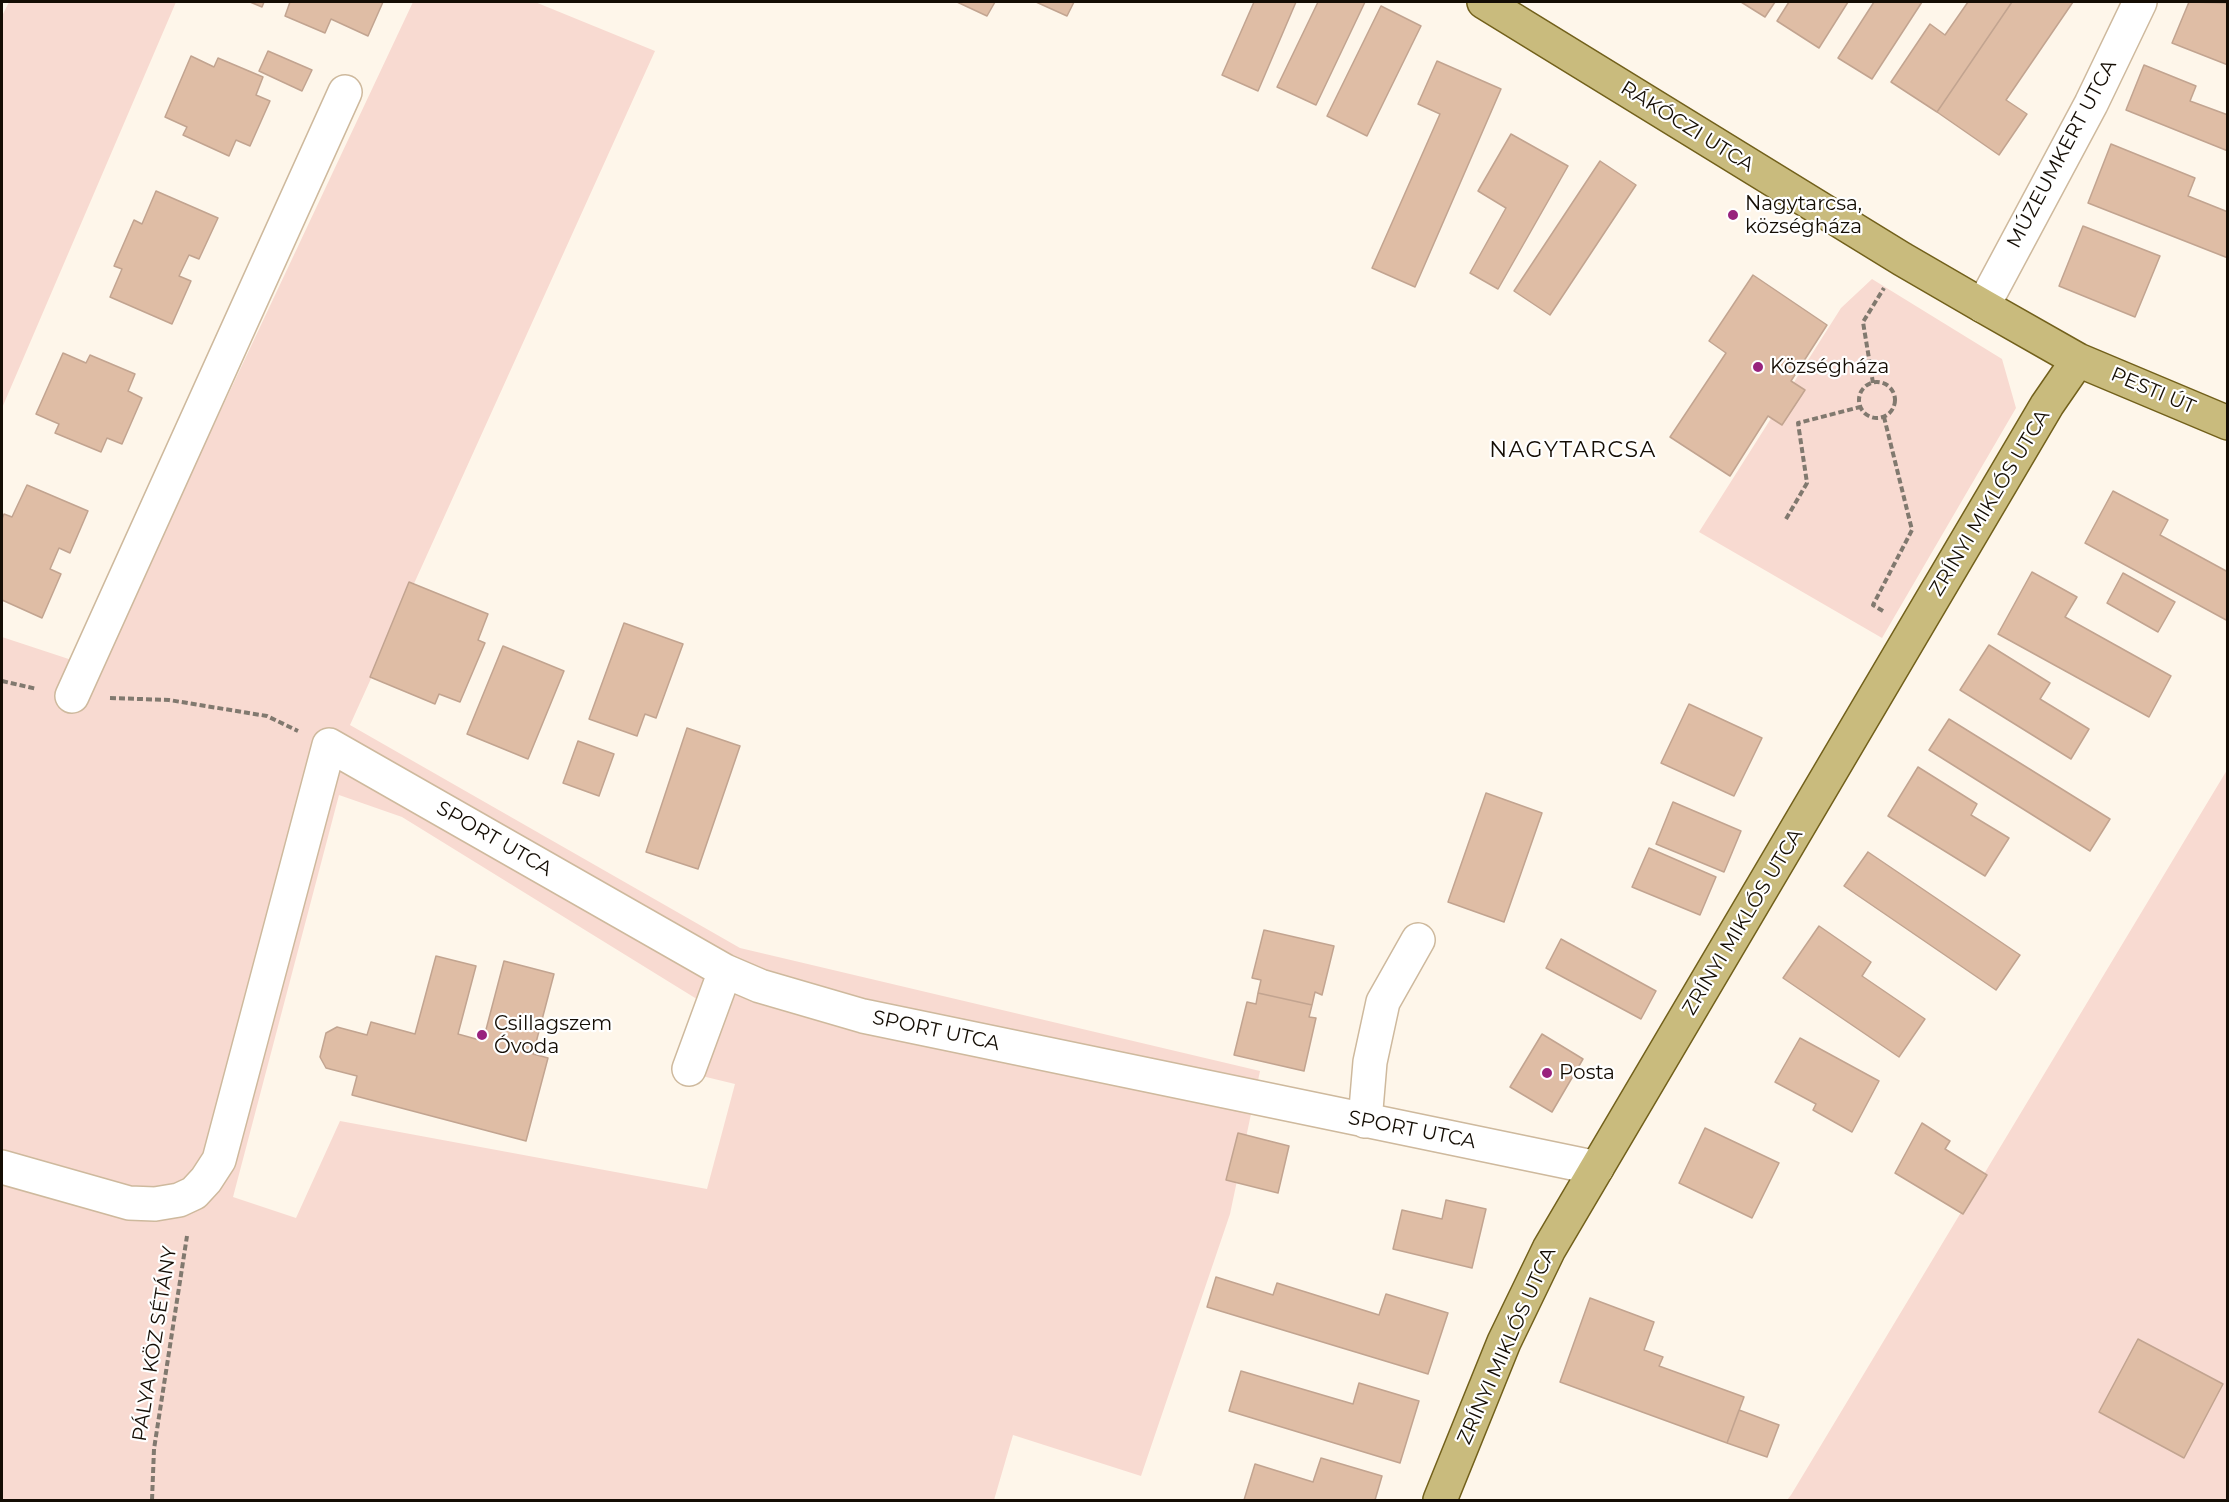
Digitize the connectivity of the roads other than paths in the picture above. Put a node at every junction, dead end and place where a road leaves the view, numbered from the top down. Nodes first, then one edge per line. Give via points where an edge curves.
1 (1484, 2) edge
2 (2140, 2) edge
3 (345, 92) dead end
4 (1983, 306) junction
5 (2079, 360) junction
6 (2228, 423) edge
7 (72, 696) road end
8 (1418, 940) dead end
9 (725, 971) junction
10 (689, 1070) dead end
11 (1365, 1121) junction
12 (2, 1167) edge
13 (1597, 1168) junction
14 (1440, 1500) edge

1 - 4 main road, RÁKÓCZI UTCA
2 - 4 street, MÚZEUMKERT UTCA via 2091,104
3 - 7 street
4 - 5 main road, RÁKÓCZI UTCA
5 - 6 main road, PESTI ÚT
5 - 13 main road, ZRÍNYI MIKLÓS UTCA via 2047,405
8 - 11 street via 1383,1002 1370,1062
9 - 10 street
9 - 11 street, SPORT UTCA via 760,986 863,1016
9 - 12 street, SPORT UTCA via 329,745 219,1160 194,1193 155,1204 129,1203
11 - 13 street, SPORT UTCA
13 - 14 main road, ZRÍNYI MIKLÓS UTCA via 1549,1249 1504,1342

